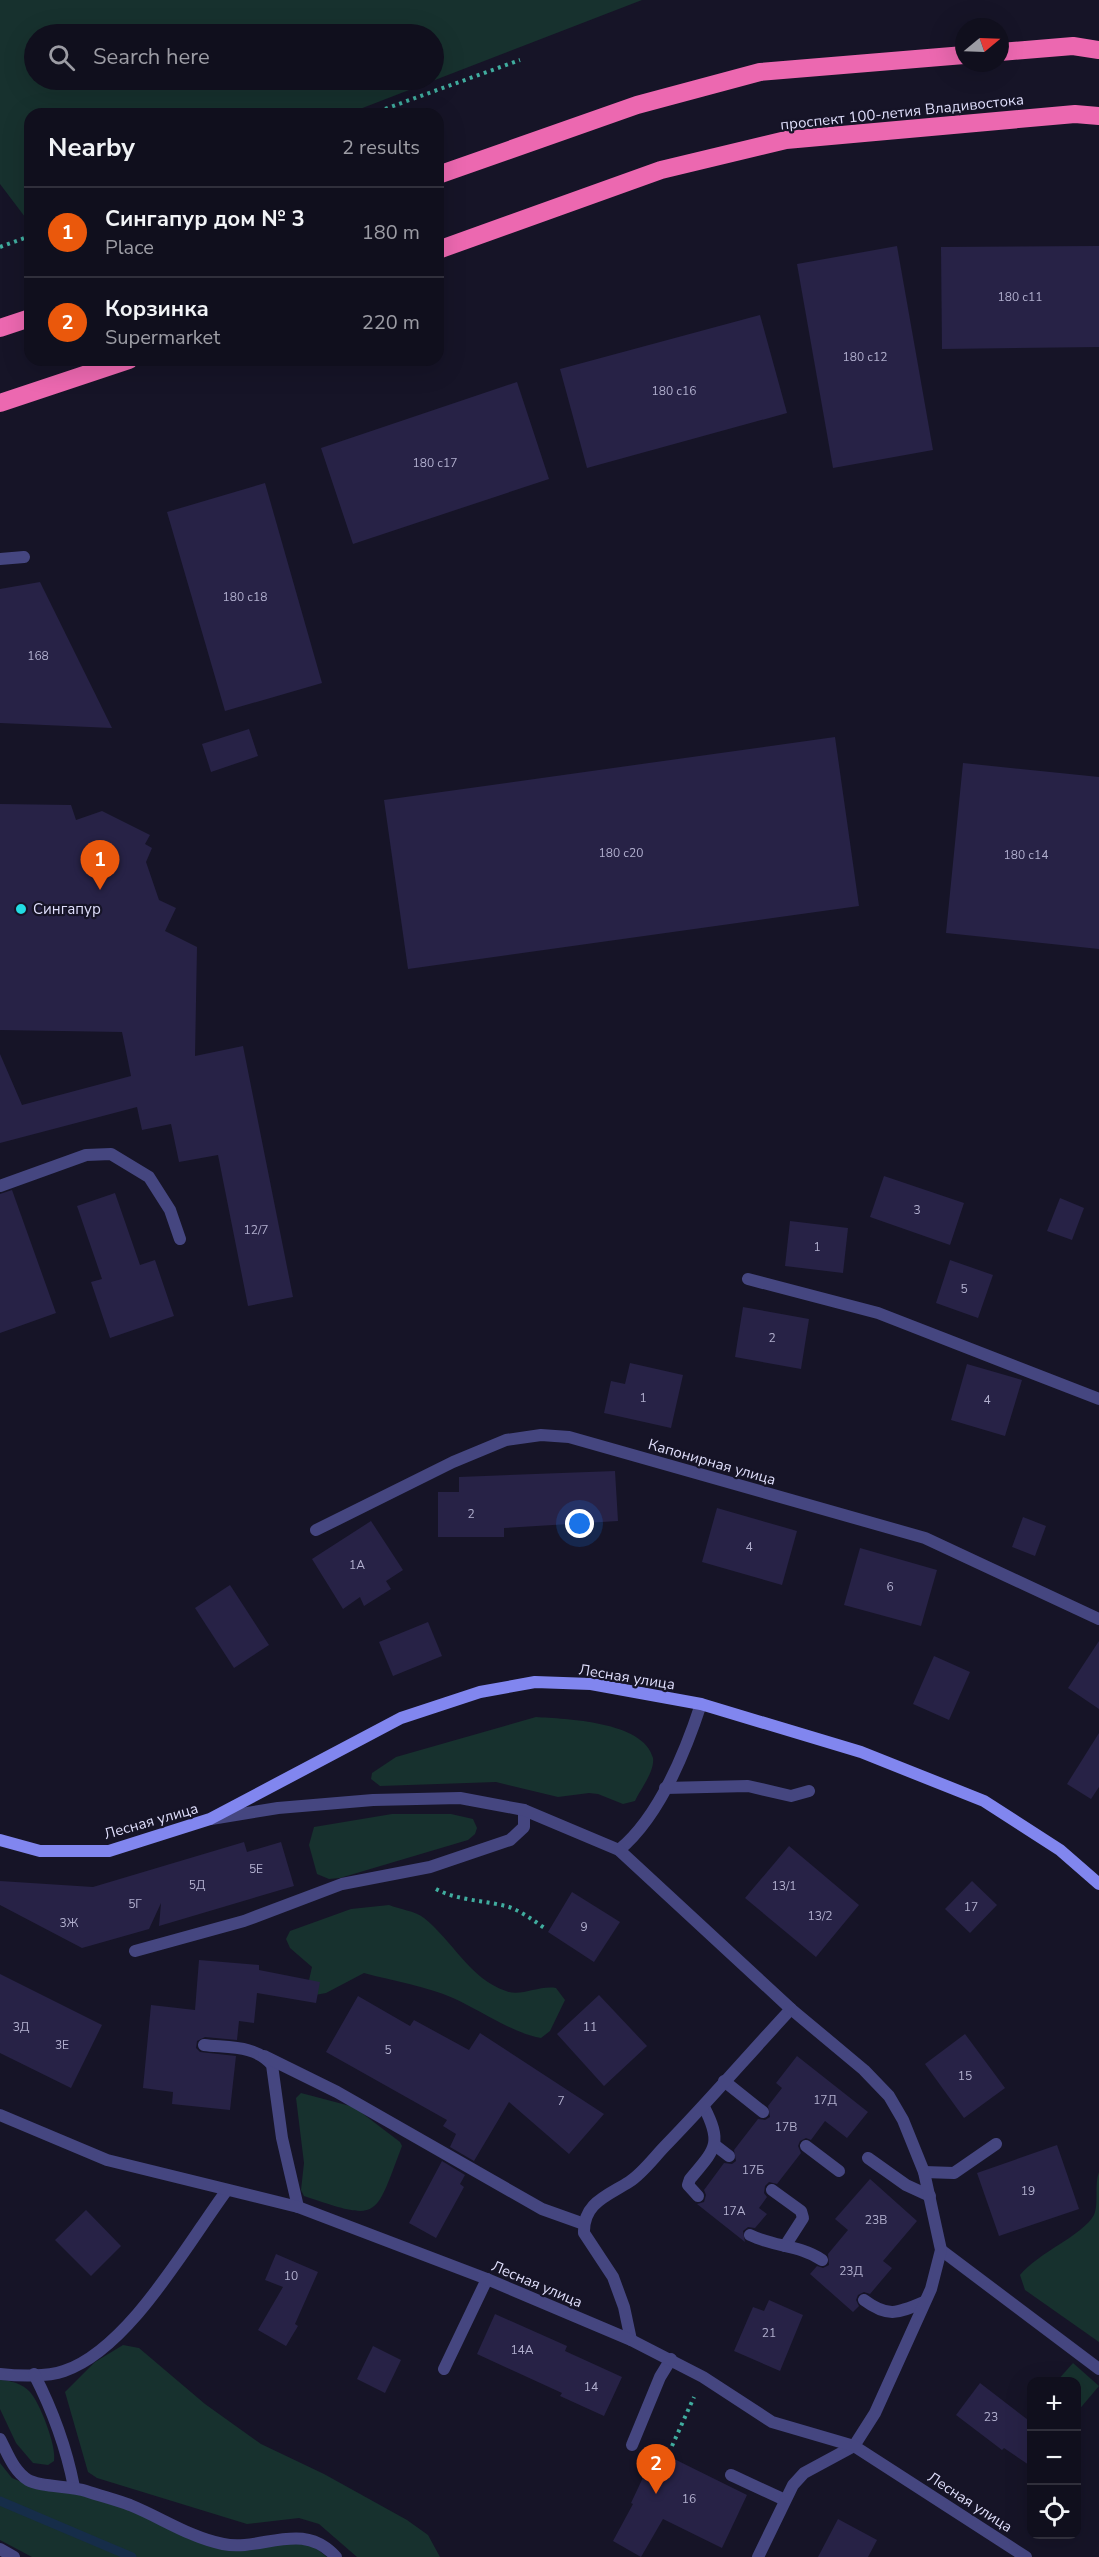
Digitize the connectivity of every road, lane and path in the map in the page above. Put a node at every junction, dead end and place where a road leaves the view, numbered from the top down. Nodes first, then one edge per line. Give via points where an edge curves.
1 (1099, 50) edge
2 (1009, 51) edge
3 (955, 56) edge
4 (520, 60) dead end
5 (444, 88) edge
6 (437, 90) edge
7 (388, 108) edge
8 (1099, 116) edge
9 (444, 173) edge
10 (24, 238) edge
11 (0, 247) edge
12 (444, 248) edge
13 (24, 320) edge
14 (0, 328) edge
15 (111, 366) edge
16 (0, 403) edge
17 (24, 557) dead end
18 (0, 559) edge
19 (0, 1186) edge
20 (180, 1239) dead end
21 (748, 1279) dead end
22 (1099, 1399) edge
23 (316, 1530) dead end
24 (1099, 1618) edge
25 (701, 1704) junction
26 (665, 1788) junction
27 (809, 1791) dead end
28 (524, 1810) junction
29 (210, 1819) junction
30 (0, 1840) edge
31 (619, 1850) junction
32 (406, 1872) junction
33 (1099, 1884) edge
34 (546, 1929) dead end
35 (135, 1951) dead end
36 (791, 2009) junction
37 (204, 2045) dead end
38 (264, 2056) junction
39 (724, 2081) junction
40 (704, 2107) junction
41 (763, 2112) dead end
42 (0, 2115) edge
43 (996, 2144) dead end
44 (716, 2145) junction
45 (806, 2146) dead end
46 (729, 2156) dead end
47 (868, 2158) dead end
48 (838, 2171) dead end
49 (924, 2172) junction
50 (226, 2190) junction
51 (772, 2190) dead end
52 (698, 2196) dead end
53 (930, 2196) junction
54 (298, 2207) junction
55 (584, 2224) junction
56 (750, 2235) dead end
57 (785, 2246) junction
58 (941, 2250) junction
59 (822, 2260) dead end
60 (487, 2278) junction
61 (864, 2300) dead end
62 (924, 2302) junction
63 (631, 2340) junction
64 (671, 2359) junction
65 (444, 2369) dead end
66 (1099, 2369) edge
67 (0, 2374) edge
68 (34, 2374) junction
69 (703, 2377) junction
70 (0, 2439) edge
71 (632, 2445) dead end
72 (672, 2446) dead end
73 (854, 2446) junction
74 (730, 2475) dead end
75 (74, 2487) junction
76 (785, 2500) junction
77 (0, 2549) edge
78 (14, 2557) edge
79 (336, 2557) edge
80 (758, 2557) edge
81 (1026, 2557) edge

1 - 2 highway via 1073,46
3 - 9 highway via 760,72 637,105
4 - 5 path
6 - 7 path
8 - 12 highway, проспект 100-летия Владивостока via 1075,114 786,140 661,170
10 - 11 path
13 - 14 highway
15 - 16 highway
17 - 18 street
19 - 20 street via 86,1155 111,1154 149,1177 170,1210
21 - 22 street via 878,1313
23 - 24 street, Капонирная улица via 506,1440 541,1435 569,1437 925,1538
25 - 26 street via 683,1756
25 - 29 main road, Лесная улица via 591,1684 535,1682 480,1692 401,1718
25 - 33 main road, Лесная улица via 861,1752 984,1801 1060,1850
26 - 27 street via 748,1786 791,1796
26 - 31 street via 635,1837
28 - 29 street via 459,1798 373,1800 278,1808
28 - 31 street
28 - 32 street via 524,1827 510,1840
29 - 30 main road, Лесная улица via 109,1851 40,1851
31 - 36 street
32 - 34 path via 443,1893 517,1910
32 - 35 street via 342,1884 244,1922
36 - 39 street
36 - 49 street via 889,2096
37 - 38 street
38 - 54 street via 272,2065 282,2138
38 - 55 street via 357,2103 542,2210
39 - 40 street
39 - 41 street
40 - 44 street via 716,2131
40 - 55 street via 631,2181 593,2203
42 - 50 street, Лесная улица via 107,2160
43 - 49 street via 954,2173
44 - 46 street
44 - 52 street via 690,2179 688,2185
45 - 48 street
47 - 53 street via 891,2176
49 - 53 street
50 - 54 street, Лесная улица
50 - 68 street via 119,2336 91,2358 63,2372
51 - 57 street via 801,2211 803,2218
53 - 58 street
54 - 60 street, Лесная улица
55 - 63 street via 588,2242 613,2277
56 - 57 street
57 - 59 street
58 - 62 street
58 - 66 street
60 - 63 street, Лесная улица
60 - 65 street
61 - 62 street via 879,2311 891,2313
62 - 73 street via 875,2413
63 - 64 street, Лесная улица
64 - 69 street, Лесная улица
64 - 71 street
67 - 68 street
68 - 75 street via 66,2446
69 - 72 path
69 - 73 street, Лесная улица via 772,2422
70 - 75 street via 15,2469 30,2481
73 - 76 street via 804,2473
73 - 81 street, Лесная улица
74 - 76 street
75 - 79 street via 130,2505 190,2535 225,2545 292,2537 313,2541
76 - 80 street
77 - 78 street

